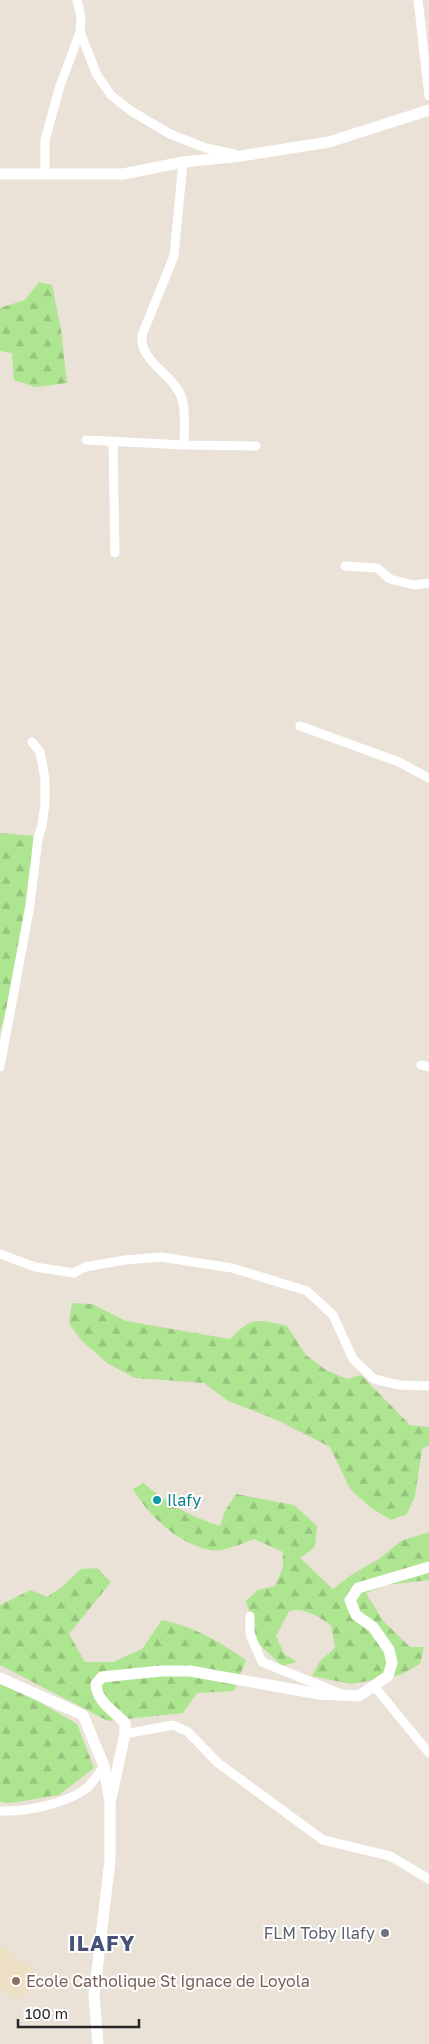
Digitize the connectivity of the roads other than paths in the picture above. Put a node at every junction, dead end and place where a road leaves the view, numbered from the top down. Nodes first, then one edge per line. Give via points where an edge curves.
1 (78, 0) edge
2 (418, 0) edge
3 (80, 32) junction
4 (426, 64) edge
5 (429, 96) edge
6 (429, 110) edge
7 (241, 156) junction
8 (183, 162) junction
9 (45, 173) junction
10 (0, 174) edge
11 (86, 440) dead end
12 (113, 442) junction
13 (184, 445) junction
14 (256, 446) dead end
15 (115, 553) dead end
16 (345, 566) dead end
17 (429, 583) edge
18 (300, 726) dead end
19 (32, 742) dead end
20 (429, 778) edge
21 (0, 1067) edge
22 (0, 1254) edge
23 (429, 1386) edge
24 (429, 1567) edge
25 (250, 1616) dead end
26 (0, 1678) edge
27 (374, 1686) junction
28 (346, 1696) junction
29 (125, 1734) junction
30 (429, 1753) edge
31 (104, 1766) junction
32 (110, 1803) junction
33 (0, 1811) edge
34 (429, 1879) edge
35 (98, 2044) edge

1 - 3 street
2 - 4 street
3 - 7 street via 97,75 111,95 170,134 206,148
3 - 9 street via 45,140
4 - 5 street
6 - 7 street via 328,142
7 - 8 street
8 - 9 street via 123,174
8 - 13 street via 174,256 142,335 141,346 182,398
9 - 10 street
11 - 12 street
12 - 13 street
12 - 15 street
13 - 14 street
16 - 17 street via 377,568 390,579 414,585
18 - 20 street via 399,762
19 - 21 street via 40,752 46,779 45,804
22 - 23 street via 35,1267 74,1273 85,1267 161,1256 232,1268 307,1292 333,1315 354,1359 374,1379 399,1386
24 - 27 street via 358,1588 350,1600 356,1615 373,1627 389,1650 392,1664 388,1676
25 - 28 street via 250,1634 262,1662
26 - 31 street via 83,1715
27 - 28 street via 359,1696
27 - 30 street
28 - 29 street via 190,1672 161,1671 102,1677 96,1684 96,1694 125,1723
29 - 32 street
29 - 34 street via 173,1725 188,1732 218,1763 322,1840 390,1856
31 - 32 street
31 - 33 street via 87,1788 61,1801 15,1812
32 - 35 street via 110,1860 94,1996

